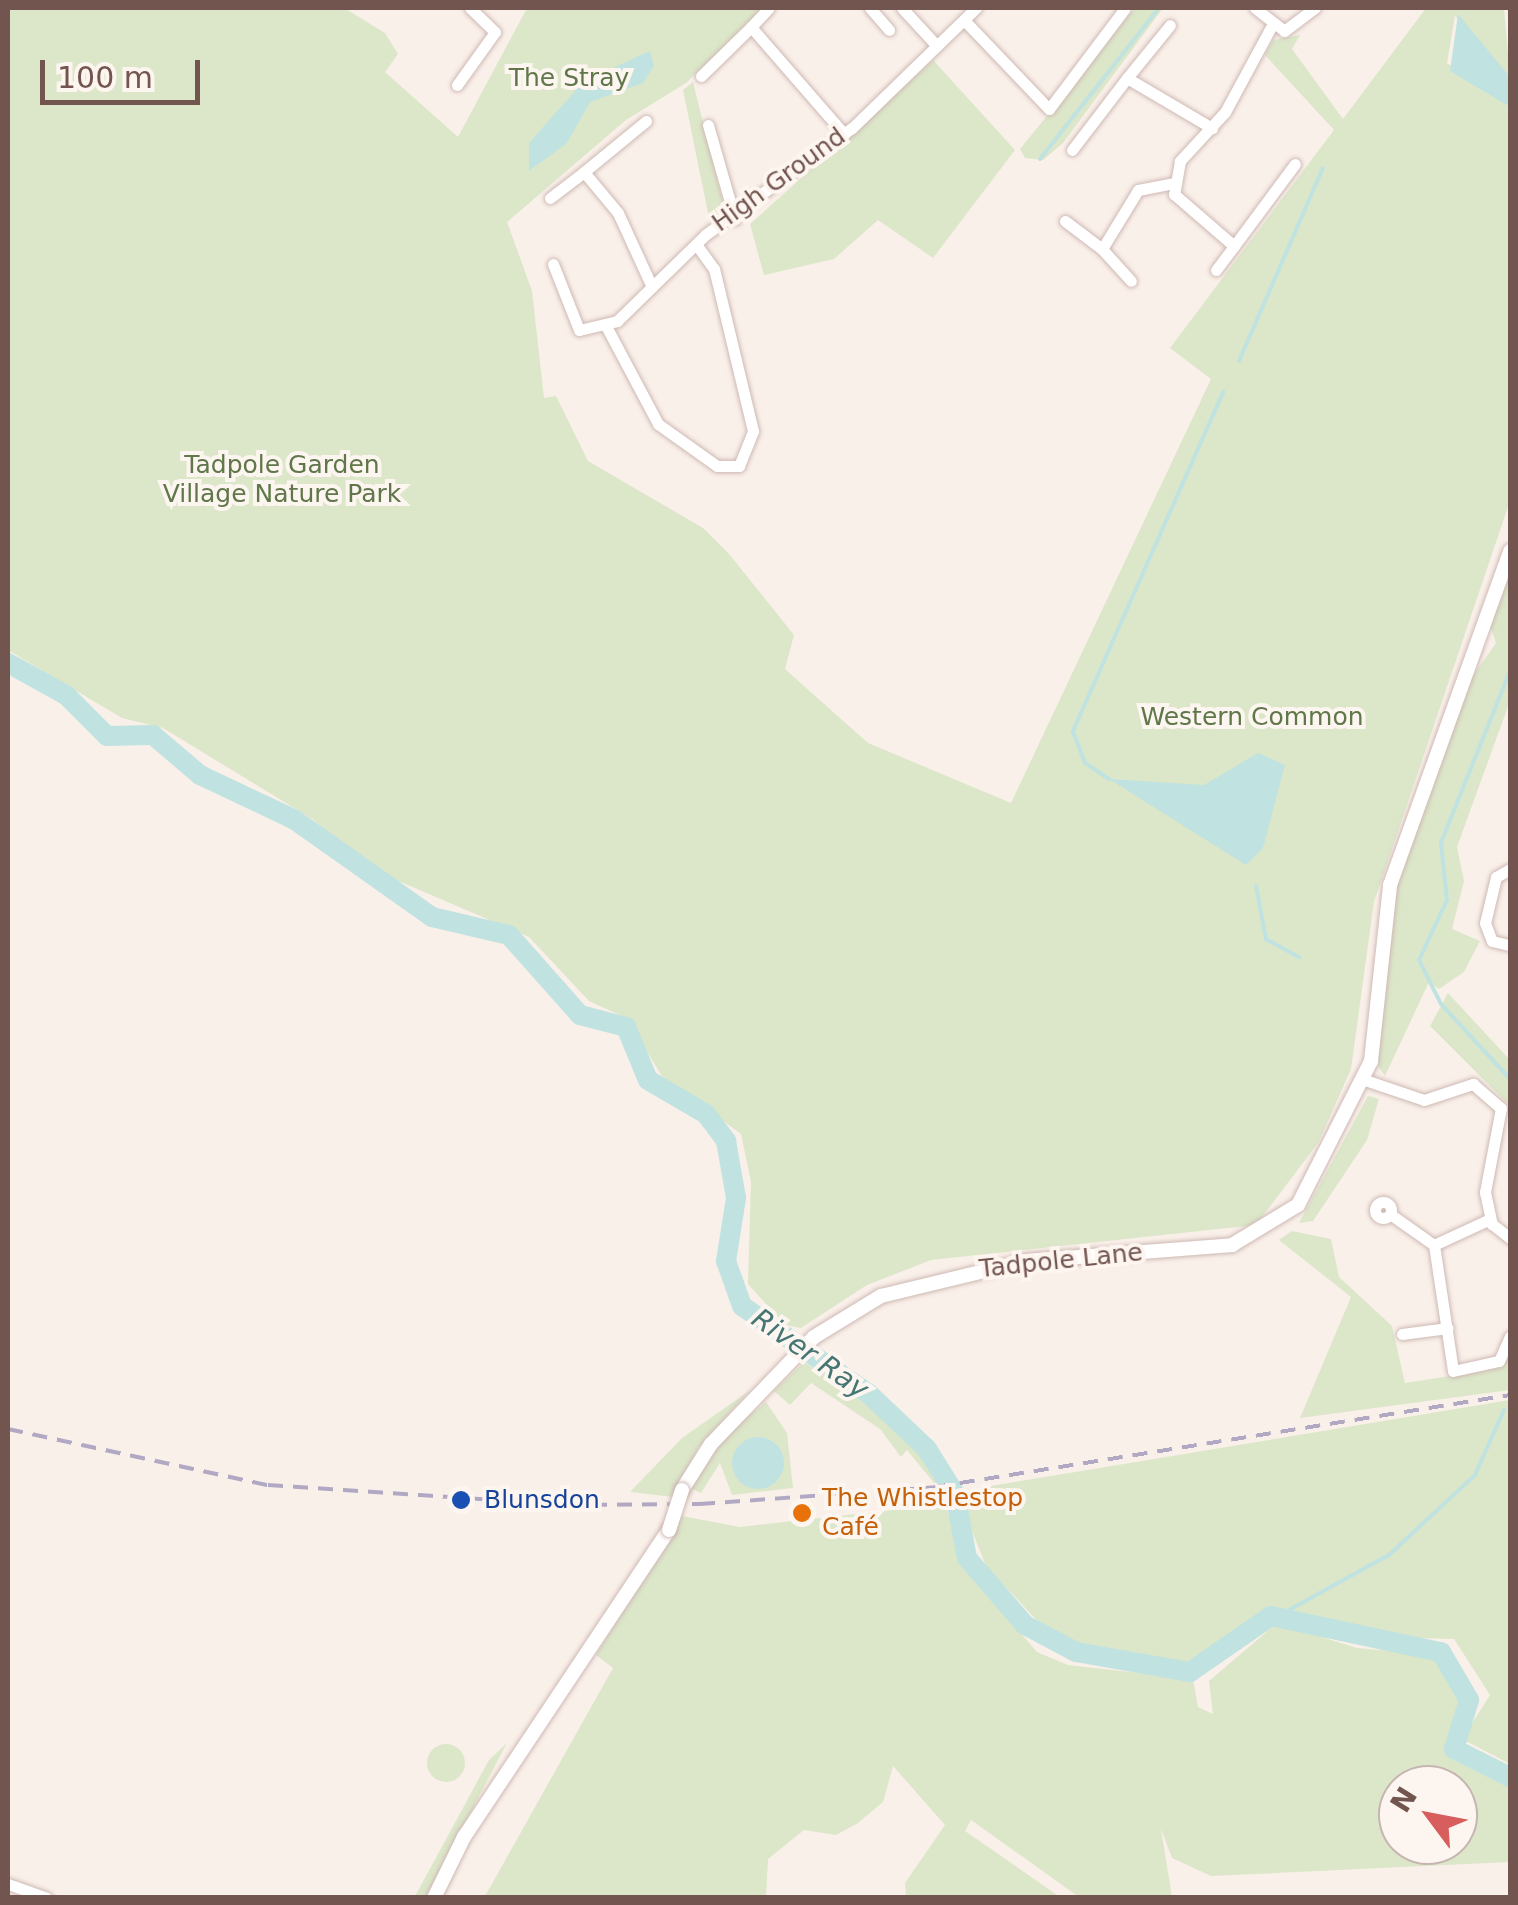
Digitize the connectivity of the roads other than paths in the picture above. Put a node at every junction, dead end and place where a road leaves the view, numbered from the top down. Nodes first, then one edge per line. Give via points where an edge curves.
1 (470, 8) edge
2 (769, 8) edge
3 (871, 8) edge
4 (902, 8) edge
5 (976, 8) edge
6 (1125, 8) edge
7 (1255, 8) edge
8 (1315, 8) edge
9 (964, 20) junction
10 (1170, 24) dead end
11 (1271, 26) junction
12 (751, 27) junction
13 (890, 30) dead end
14 (494, 32) junction
15 (507, 40) dead end
16 (936, 45) junction
17 (702, 76) dead end
18 (1127, 78) junction
19 (457, 86) dead end
20 (646, 121) dead end
21 (708, 126) dead end
22 (1212, 128) junction
23 (844, 134) junction
24 (1072, 150) dead end
25 (1296, 164) dead end
26 (584, 172) junction
27 (1172, 182) junction
28 (550, 198) dead end
29 (736, 219) junction
30 (1065, 221) dead end
31 (697, 246) junction
32 (1234, 246) junction
33 (1102, 249) junction
34 (553, 264) dead end
35 (1216, 270) dead end
36 (1131, 280) dead end
37 (652, 287) junction
38 (606, 326) junction
39 (1510, 551) edge
40 (1510, 869) edge
41 (1510, 945) edge
42 (1365, 1080) junction
43 (1390, 1214) dead end
44 (1490, 1219) junction
45 (1510, 1238) edge
46 (1434, 1245) junction
47 (1448, 1328) junction
48 (1402, 1334) dead end
49 (1510, 1336) edge
50 (8, 1884) edge
51 (47, 1898) edge
52 (434, 1898) edge

1 - 14 street
2 - 12 street
3 - 13 street
4 - 16 street
5 - 9 street, High Ground
6 - 9 street via 1047,113
7 - 11 street
8 - 11 street via 1296,28
9 - 16 street, High Ground
10 - 18 street
11 - 22 street
12 - 17 street
12 - 23 street
14 - 15 street
14 - 19 street
16 - 23 street, High Ground
18 - 22 street
18 - 24 street
20 - 26 street
21 - 29 street
22 - 27 street
23 - 29 street, High Ground
25 - 32 street
26 - 28 street
26 - 37 street via 618,213
27 - 32 street via 1181,207
27 - 33 street via 1138,190
29 - 31 street, High Ground
30 - 33 street
31 - 37 street, High Ground
31 - 38 street via 714,269 753,431 739,466 717,466 658,424
32 - 35 street
33 - 36 street
34 - 38 street via 576,328
37 - 38 street, High Ground
39 - 42 street, Tadpole Lane via 1390,885 1379,1030
40 - 41 street via 1496,877 1485,924 1494,942
42 - 44 street via 1424,1100 1473,1084 1502,1108 1500,1152 1486,1186
42 - 52 street, Tadpole Lane, bridge via 1307,1193 1261,1234 1212,1249 954,1273 881,1296 820,1332 711,1444 682,1490 669,1530 464,1836
43 - 46 street
44 - 45 street
44 - 46 street
46 - 47 street
47 - 48 street
47 - 49 street via 1453,1371 1497,1362
50 - 51 street

